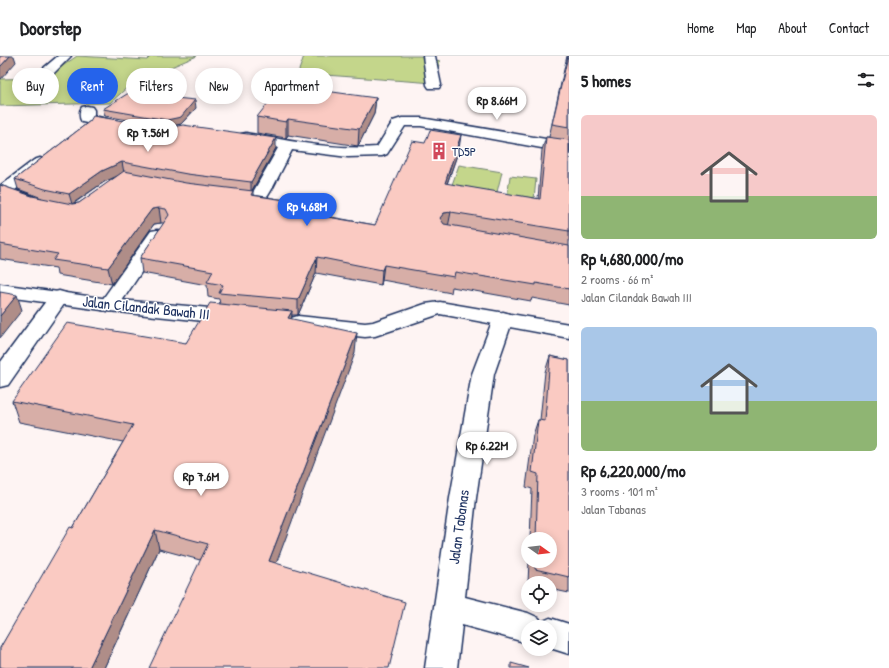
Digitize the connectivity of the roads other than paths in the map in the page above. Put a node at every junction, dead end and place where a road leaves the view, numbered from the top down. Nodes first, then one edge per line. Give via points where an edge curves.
1 (65, 56) edge
2 (429, 56) edge
3 (52, 68) edge
4 (434, 85) dead end
5 (84, 120) dead end
6 (131, 127) edge
7 (230, 134) edge
8 (287, 145) junction
9 (569, 148) edge
10 (50, 155) edge
11 (211, 195) edge
12 (43, 205) edge
13 (161, 229) edge
14 (0, 290) edge
15 (59, 297) junction
16 (108, 304) junction
17 (248, 318) edge
18 (503, 319) junction
19 (279, 322) edge
20 (569, 331) edge
21 (0, 379) edge
22 (448, 606) junction
23 (521, 626) edge
24 (557, 635) edge
25 (569, 638) edge
26 (440, 668) edge

1 - 3 street
2 - 4 street
5 - 6 street
7 - 8 street
8 - 9 street via 358,154 382,151 398,124 421,122
8 - 11 street via 256,200
10 - 12 street via 5,192
13 - 16 street
14 - 15 street, Jalan Cilandak Bawah III
15 - 16 street, Jalan Cilandak Bawah III
15 - 21 street
16 - 17 street, Jalan Cilandak Bawah III
18 - 19 street via 440,308 365,330
18 - 20 street
18 - 22 street, Jalan Tabanas via 483,374
22 - 23 street
22 - 26 street, Jalan Tabanas
24 - 25 street

